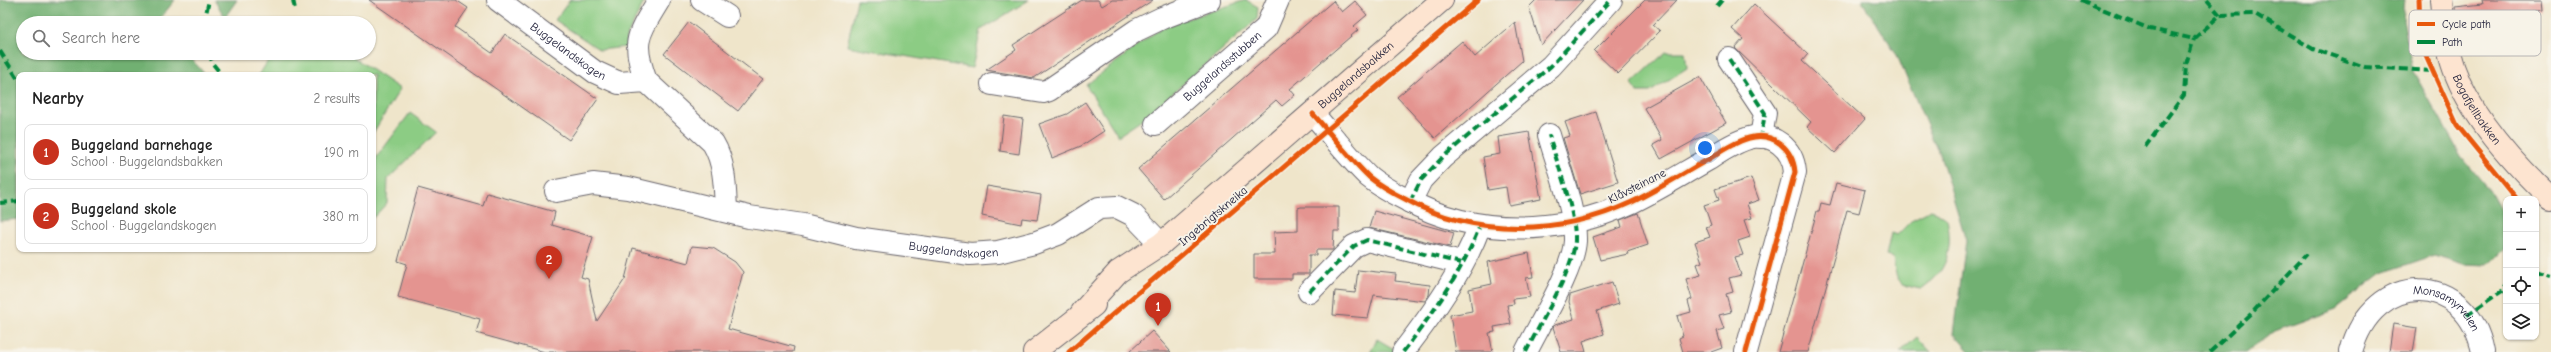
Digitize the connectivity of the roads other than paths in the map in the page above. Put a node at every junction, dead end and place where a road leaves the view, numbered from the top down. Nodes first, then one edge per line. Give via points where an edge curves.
1 (498, 0) edge
2 (659, 0) edge
3 (702, 0) edge
4 (1209, 0) edge
5 (1278, 0) edge
6 (1442, 0) edge
7 (1611, 0) edge
8 (2441, 0) edge
9 (2442, 10) edge
10 (727, 16) dead end
11 (2450, 56) edge
12 (1729, 59) dead end
13 (646, 81) junction
14 (992, 84) dead end
15 (1313, 114) junction
16 (1156, 124) dead end
17 (1549, 135) dead end
18 (1761, 137) junction
19 (556, 190) dead end
20 (2551, 199) edge
21 (1410, 202) junction
22 (726, 211) junction
23 (1573, 222) junction
24 (1480, 225) junction
25 (1161, 244) junction
26 (1461, 263) junction
27 (1309, 292) dead end
28 (1034, 352) edge
29 (1403, 352) edge
30 (1526, 352) edge
31 (1746, 352) edge
32 (2351, 352) edge
33 (2483, 352) edge

1 - 13 street, Buggelandskogen via 595,72 619,82
2 - 13 street via 638,35 638,59
3 - 10 street
4 - 14 street via 1138,30 1049,90 1038,91
5 - 16 street, Buggelandsstubben via 1266,28
6 - 15 street, Buggelandsbakken
7 - 21 street via 1550,66 1439,161 1421,180
8 - 9 street, Bogafjellbakken
11 - 20 street, Bogafjellbakken via 2454,70 2472,105 2499,143
12 - 18 street via 1765,113
13 - 22 street via 713,142 720,155 726,188
15 - 21 street, Klåvsteinane via 1370,177
15 - 25 street, Buggelandsbakken
17 - 23 street
18 - 23 street, Klåvsteinane via 1733,144 1633,201 1606,213
18 - 31 street via 1773,140 1791,154 1795,172
19 - 22 street, Buggelandskogen via 593,184 628,188
21 - 24 street, Klåvsteinane via 1436,215
22 - 25 street, Buggelandskogen via 856,238 970,254 998,252 1034,243 1058,234 1099,208 1117,207 1133,215
23 - 24 street, Klåvsteinane via 1512,228
23 - 30 street via 1575,241 1571,261
24 - 26 street via 1473,244
25 - 28 street, Buggelandsbakken via 1118,272 1082,312
26 - 27 street via 1367,240 1354,246
26 - 29 street via 1439,304
32 - 33 street, Monsamyrveien via 2356,333 2368,313 2386,298 2404,291 2424,290 2441,295 2456,304 2477,332

